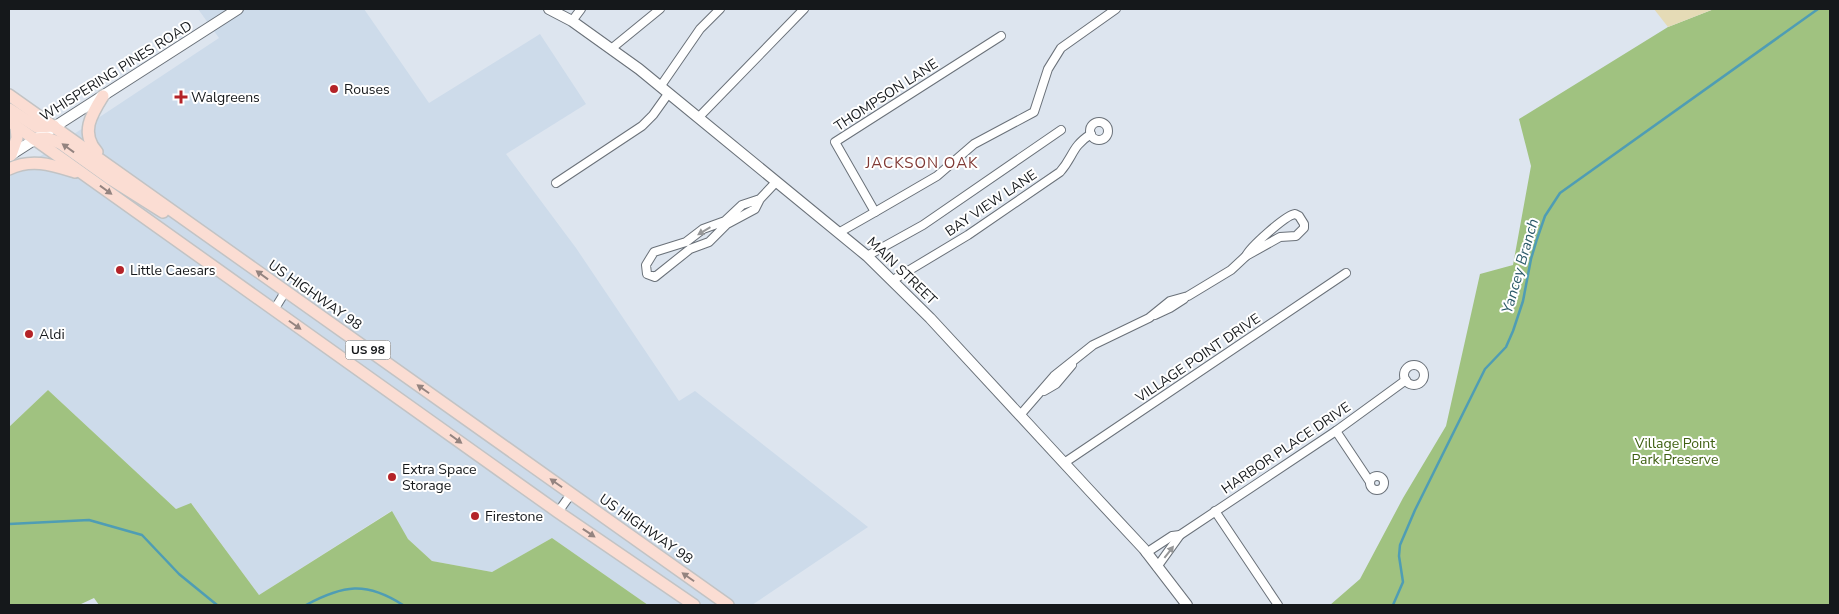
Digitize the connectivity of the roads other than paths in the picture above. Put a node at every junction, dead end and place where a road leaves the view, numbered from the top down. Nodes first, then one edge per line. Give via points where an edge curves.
1 (238, 9) edge
2 (550, 9) edge
3 (582, 9) edge
4 (660, 9) edge
5 (720, 9) edge
6 (804, 9) edge
7 (1116, 9) edge
8 (572, 21) junction
9 (1001, 36) dead end
10 (611, 49) junction
11 (660, 87) junction
12 (668, 94) junction
13 (9, 95) edge
14 (103, 96) junction
15 (9, 109) edge
16 (699, 117) junction
17 (12, 124) edge
18 (54, 126) junction
19 (1061, 130) dead end
20 (1091, 134) dead end
21 (34, 139) junction
22 (10, 156) edge
23 (108, 165) junction
24 (9, 169) edge
25 (85, 175) junction
26 (776, 182) junction
27 (556, 183) dead end
28 (875, 212) junction
29 (726, 222) junction
30 (198, 229) junction
31 (840, 232) junction
32 (688, 246) junction
33 (867, 256) junction
34 (1246, 256) junction
35 (1346, 273) dead end
36 (893, 280) junction
37 (285, 292) junction
38 (274, 310) junction
39 (1406, 380) dead end
40 (1021, 414) junction
41 (1336, 431) junction
42 (1064, 463) junction
43 (1370, 482) dead end
44 (571, 494) junction
45 (1215, 511) junction
46 (558, 512) junction
47 (1180, 535) junction
48 (1146, 553) junction
49 (1157, 567) junction
50 (694, 605) edge
51 (728, 605) edge
52 (1187, 605) edge
53 (1278, 605) edge

1 - 14 main road, WHISPERING PINES ROAD
2 - 8 main road, MAIN STREET
3 - 8 street
4 - 10 street
5 - 11 street via 700,28
6 - 16 street
7 - 28 street via 1061,48 1048,69 1034,112 974,144 937,176
8 - 10 main road, MAIN STREET
9 - 28 street, THOMPSON LANE via 835,142
10 - 11 main road, MAIN STREET
11 - 12 main road, MAIN STREET
12 - 16 main road, MAIN STREET
12 - 27 street via 642,126
13 - 18 main road, US HIGHWAY 98 / US 98
14 - 18 main road, WHISPERING PINES ROAD
14 - 23 main road via 88,122 88,138
15 - 18 main road via 37,127
16 - 26 main road, MAIN STREET
17 - 21 main road, US 98
17 - 22 main road via 17,138
18 - 21 main road, WHISPERING PINES ROAD
18 - 23 main road, US HIGHWAY 98 / US 98
19 - 33 street via 923,225
20 - 36 street, BAY VIEW LANE via 1074,148 1060,172 968,236
21 - 22 main road, WHISPERING PINES ROAD
21 - 25 main road, US 98
30 -> 21 main road via 158,210 60,143 47,138
23 - 30 main road, US HIGHWAY 98 / US 98
24 - 25 main road via 24,164 47,163
25 -> 38 main road, US 98
26 - 29 street via 755,209
26 - 31 main road, MAIN STREET
28 - 31 street
29 -> 32 street via 703,229
29 - 32 street via 709,242
37 -> 30 main road, US HIGHWAY 98 / US 98
31 - 33 main road, MAIN STREET
32 - 32 street via 654,252 646,266 647,274 655,277
33 - 36 main road, MAIN STREET
34 - 34 street via 1280,237 1296,236 1304,228 1302,219 1295,214 1287,216 1258,240
34 - 40 street via 1231,270 1188,296 1163,304 1148,318 1093,345 1056,384 1037,395
35 - 42 street, VILLAGE POINT DRIVE
36 - 40 main road, MAIN STREET
37 - 38 street
44 -> 37 main road, US HIGHWAY 98 / US 98
38 -> 46 main road, US 98
39 - 41 street, HARBOR PLACE DRIVE
40 - 42 main road, MAIN STREET
41 - 43 street
41 - 45 street, HARBOR PLACE DRIVE
42 - 48 main road, MAIN STREET
44 - 46 street
51 -> 44 main road, US HIGHWAY 98 / US 98
45 - 47 street, HARBOR PLACE DRIVE
45 - 53 street
46 -> 50 main road, US 98
47 - 48 street, HARBOR PLACE DRIVE via 1172,536
49 -> 47 street, HARBOR PLACE DRIVE
48 - 49 main road, MAIN STREET
49 - 52 main road, MAIN STREET

